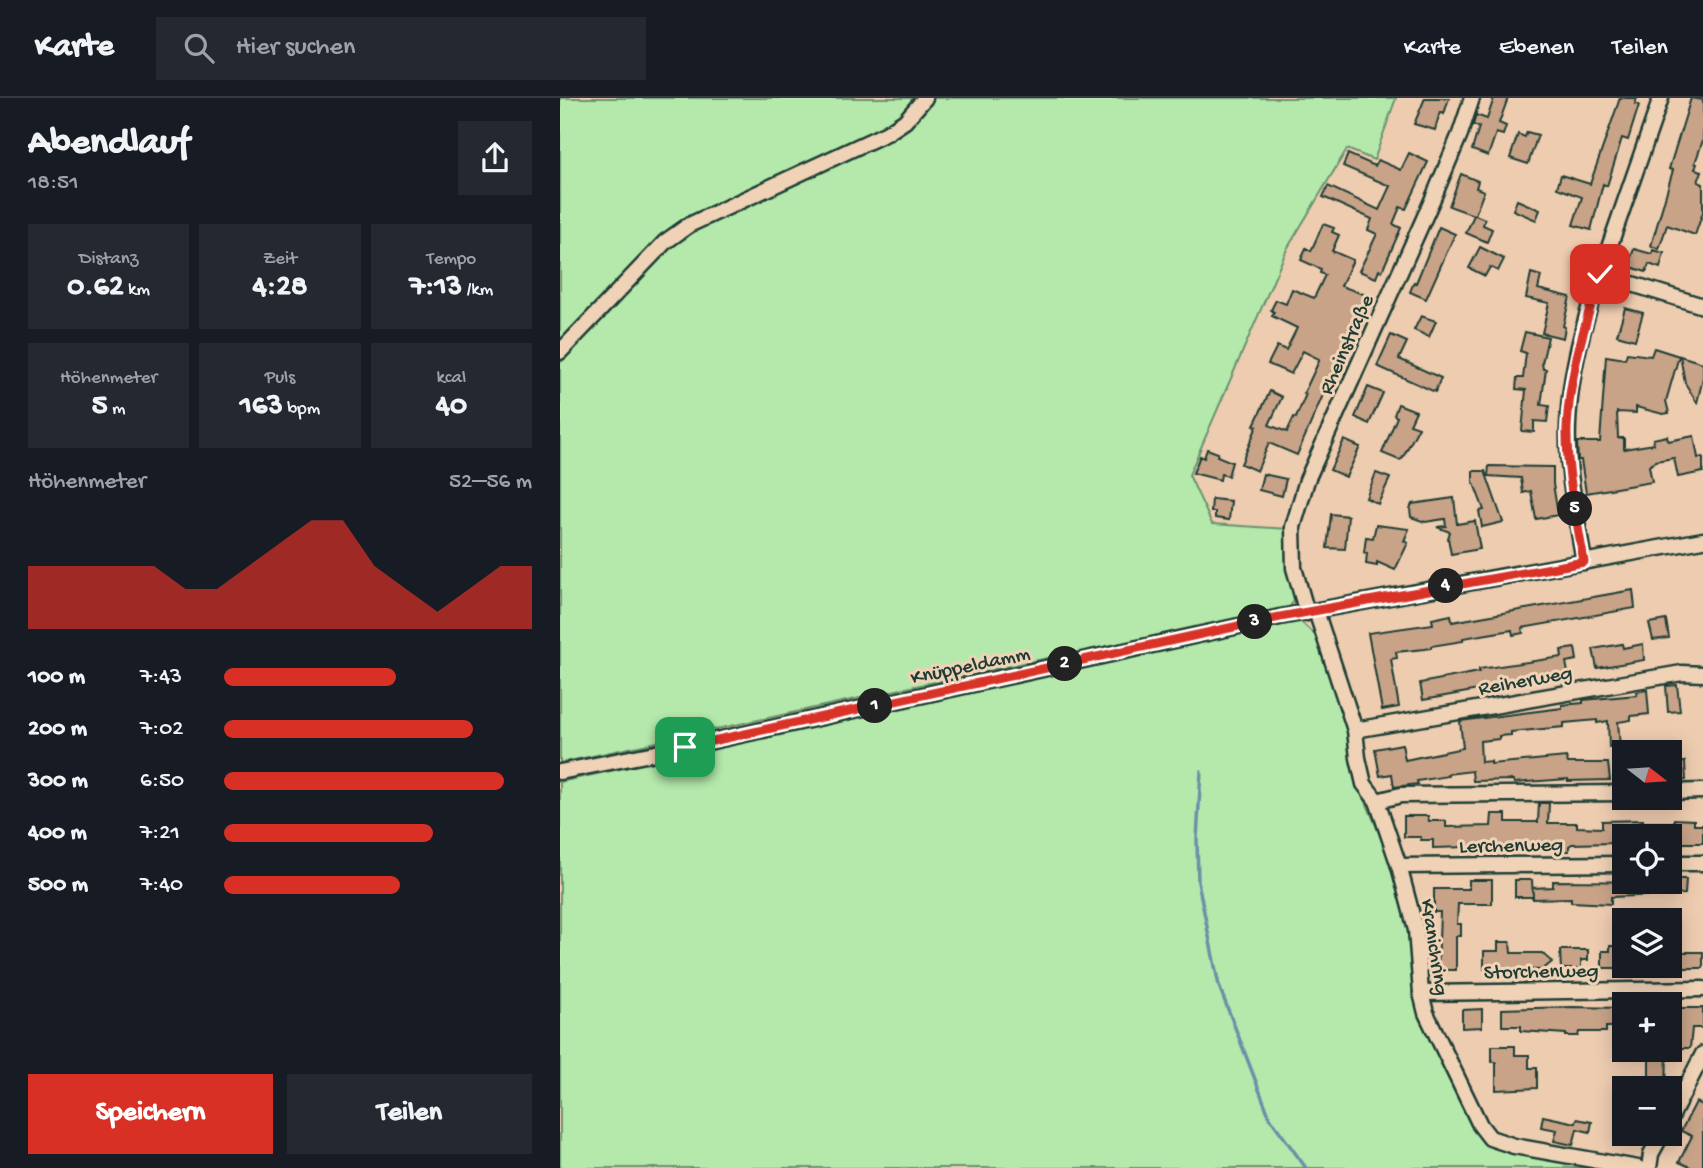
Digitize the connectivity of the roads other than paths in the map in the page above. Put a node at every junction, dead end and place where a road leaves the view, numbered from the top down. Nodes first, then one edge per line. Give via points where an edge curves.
1 (925, 98) edge
2 (1472, 98) edge
3 (1661, 98) edge
4 (1600, 274) junction
5 (1703, 306) edge
6 (560, 352) edge
7 (1703, 540) edge
8 (1584, 562) junction
9 (1312, 612) junction
10 (1703, 674) edge
11 (1355, 730) junction
12 (560, 772) edge
13 (1703, 791) edge
14 (1682, 792) edge
15 (1612, 793) edge
16 (1377, 802) junction
17 (1682, 863) edge
18 (1703, 863) edge
19 (1612, 864) edge
20 (1399, 866) junction
21 (1703, 989) edge
22 (1421, 993) junction
23 (1703, 1054) edge
24 (1682, 1095) edge
25 (1655, 1146) edge
26 (1638, 1168) edge
27 (1649, 1168) edge

1 - 6 street via 887,133 689,225 665,242
2 - 9 street, Rheinstraße via 1434,196 1306,481 1293,527 1294,568
3 - 4 street
4 - 5 street
4 - 8 street via 1578,350 1567,428
7 - 8 street, Knüppeldamm
8 - 9 street, Knüppeldamm
9 - 11 street, Kranichring
9 - 12 street, Knüppeldamm
10 - 11 street, Reiherweg via 1682,673
11 - 16 street, Kranichring via 1364,784
13 - 14 street
15 - 16 street via 1401,795
16 - 20 street, Kranichring
17 - 18 street
19 - 20 street, Lerchenweg
20 - 22 street, Kranichring via 1416,930
21 - 22 street, Storchenweg
22 - 26 street, Kranichring via 1426,1013 1490,1138
23 - 24 street
25 - 27 street

